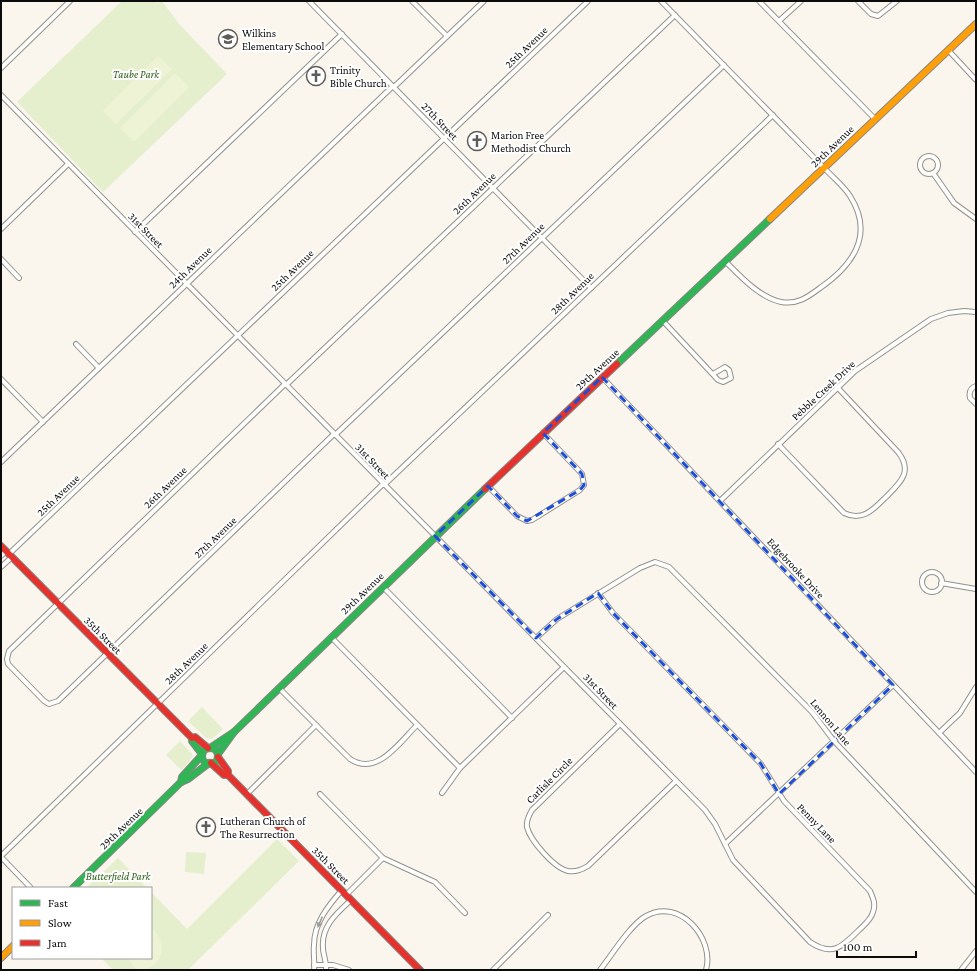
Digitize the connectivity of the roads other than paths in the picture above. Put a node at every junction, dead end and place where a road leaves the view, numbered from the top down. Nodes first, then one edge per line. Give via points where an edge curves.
1 (70, 1) edge
2 (309, 1) edge
3 (412, 1) edge
4 (484, 1) edge
5 (588, 1) edge
6 (661, 1) edge
7 (760, 1) edge
8 (801, 1) edge
9 (858, 1) edge
10 (897, 1) edge
11 (675, 15) junction
12 (779, 21) junction
13 (976, 24) edge
14 (342, 34) junction
15 (447, 36) junction
16 (949, 51) junction
17 (724, 65) junction
18 (1, 68) edge
19 (976, 80) edge
20 (393, 87) junction
21 (1, 95) edge
22 (773, 115) junction
23 (875, 119) junction
24 (444, 138) junction
25 (68, 164) junction
26 (824, 167) junction
27 (933, 173) junction
28 (493, 188) junction
29 (976, 219) edge
30 (1, 229) edge
31 (135, 232) junction
32 (542, 238) junction
33 (1, 259) edge
34 (725, 261) junction
35 (19, 278) dead end
36 (186, 283) junction
37 (590, 288) junction
38 (976, 312) edge
39 (663, 321) junction
40 (237, 335) junction
41 (76, 344) dead end
42 (99, 368) junction
43 (713, 374) junction
44 (602, 377) junction
45 (1, 379) edge
46 (286, 384) junction
47 (976, 386) edge
48 (837, 387) junction
49 (976, 404) edge
50 (43, 422) junction
51 (543, 433) junction
52 (335, 434) junction
53 (778, 444) junction
54 (1, 462) edge
55 (384, 484) junction
56 (488, 486) junction
57 (720, 501) junction
58 (436, 536) junction
59 (1, 546) edge
60 (9, 554) junction
61 (1, 556) edge
62 (1, 568) edge
63 (942, 583) junction
64 (383, 587) junction
65 (976, 589) edge
66 (598, 593) junction
67 (58, 604) junction
68 (331, 637) junction
69 (536, 638) junction
70 (108, 654) junction
71 (564, 667) junction
72 (893, 685) junction
73 (279, 688) junction
74 (976, 688) edge
75 (157, 703) junction
76 (512, 718) junction
77 (620, 724) junction
78 (316, 725) junction
79 (417, 725) junction
80 (234, 732) junction
81 (939, 733) junction
82 (192, 738) junction
83 (834, 741) junction
84 (209, 748) junction
85 (202, 754) junction
86 (218, 755) junction
87 (210, 763) junction
88 (460, 768) junction
89 (976, 772) edge
90 (228, 775) junction
91 (676, 781) junction
92 (181, 782) junction
93 (442, 793) dead end
94 (247, 794) junction
95 (320, 794) dead end
96 (779, 794) junction
97 (725, 844) junction
98 (1, 857) edge
99 (383, 858) junction
100 (30, 887) edge
101 (74, 887) edge
102 (342, 890) junction
103 (976, 892) edge
104 (349, 897) junction
105 (465, 913) dead end
106 (548, 915) dead end
107 (12, 947) edge
108 (976, 951) edge
109 (1, 958) edge
110 (314, 968) edge
111 (326, 968) edge
112 (349, 970) edge
113 (420, 970) edge
114 (493, 970) edge
115 (600, 970) edge
116 (706, 970) edge
117 (961, 970) edge

1 - 18 street
2 - 14 street, 27th Street
3 - 15 street
4 - 15 street, 24th Avenue
5 - 24 street, 25th Avenue
6 - 11 street
7 - 12 street
8 - 12 street
9 - 10 street via 871,14 878,16
11 - 17 street
11 - 28 street, 26th Avenue
12 - 23 street
13 - 16 street, 29th Avenue
14 - 20 street, 27th Street
14 - 31 street
15 - 20 street, 24th Avenue
16 - 19 street
16 - 23 street, 29th Avenue
17 - 22 street
17 - 32 street, 27th Avenue
20 - 24 street, 27th Street
20 - 36 street, 24th Avenue
21 - 25 street, 31st Street
22 - 26 street
22 - 37 street, 28th Avenue
23 - 26 street, 29th Avenue
24 - 28 street, 27th Street
24 - 40 street, 25th Avenue
25 - 30 street
25 - 31 street, 31st Street
26 - 34 street, 29th Avenue
26 - 34 street via 849,195 859,219 858,246 851,261 841,273 805,299 788,303 771,299 761,293
27 - 27 street via 923,172 920,167 923,159 931,157 936,160 937,168
27 - 29 street via 954,203
28 - 32 street, 27th Street
28 - 46 street, 26th Avenue
31 - 36 street, 31st Street
32 - 37 street, 27th Street
32 - 52 street, 27th Avenue
33 - 35 street
34 - 39 street, 29th Avenue
36 - 40 street, 31st Street
36 - 42 street, 24th Avenue
37 - 55 street, 28th Avenue
38 - 48 street, Pebble Creek Drive via 948,313 931,319 855,371
39 - 43 street
39 - 44 street, 29th Avenue
40 - 46 street, 31st Street
40 - 60 street, 25th Avenue
41 - 42 street
42 - 50 street, 24th Avenue
43 - 43 street via 723,382 731,378 730,370 725,367
44 - 51 street, 29th Avenue
44 - 57 street, Edgebrooke Drive
45 - 50 street
46 - 52 street, 31st Street
46 - 67 street, 26th Avenue
47 - 49 street via 969,394
48 - 53 street, Pebble Creek Drive
48 - 53 street via 898,452 904,462 905,471 901,482 870,512 859,516 844,513
50 - 54 street, 24th Avenue
51 - 56 street, 29th Avenue
51 - 56 street via 582,474 584,485 580,490 527,521 517,516
52 - 55 street, 31st Street
52 - 70 street, 27th Avenue
53 - 57 street, Pebble Creek Drive
55 - 58 street, 31st Street
55 - 75 street, 28th Avenue
56 - 58 street, 29th Avenue
57 - 72 street, Edgebrooke Drive
58 - 64 street, 29th Avenue
58 - 69 street, 31st Street
59 - 60 street, 35th Street
60 - 61 street
60 - 62 street
60 - 67 street, 35th Street
63 - 63 street via 940,577 932,572 924,576 922,582 924,588 930,592 939,589
63 - 65 street
64 - 68 street, 29th Avenue
64 - 76 street
66 - 69 street via 557,619
66 - 83 street, Lennon Lane via 648,564 655,562 669,567 812,712
66 - 96 street, Penny Lane via 613,613 761,764
67 - 70 street, 35th Street
67 - 70 street, 26th Avenue via 7,655 8,664 44,701 48,704 58,701
68 - 73 street, 29th Avenue
68 - 79 street
69 - 71 street, 31st Street
70 - 75 street, 35th Street
71 - 76 street
71 - 77 street, 31st Street
72 - 81 street, Edgebrooke Drive
72 - 83 street
73 - 78 street
73 - 80 street, 29th Avenue
74 - 81 street via 960,713
75 - 82 street, 35th Street
75 - 98 street, 28th Avenue
76 - 88 street
77 - 91 street, 31st Street
77 - 91 street, Carlisle Circle via 532,810 528,817 529,835 557,866 567,871 578,871 588,866
78 - 79 street via 350,759 361,765 382,759
78 - 94 street
79 - 88 street
80 - 84 street, 29th Avenue
80 - 86 street, 29th Avenue
81 - 89 street, Edgebrooke Drive
82 - 84 street, 35th Street
82 - 85 street, 35th Street
83 - 96 street
83 - 103 street, Lennon Lane
84 - 85 street
84 - 86 street via 215,749
85 - 87 street via 203,760
85 - 92 street, 29th Avenue via 182,777
86 - 87 street
86 - 90 street, 35th Street
87 - 90 street, 35th Street
87 - 92 street, 29th Avenue
88 - 93 street
90 - 94 street, 35th Street
91 - 97 street, 31st Street via 711,817
92 - 101 street, 29th Avenue
94 - 102 street, 35th Street
95 - 99 street
96 - 97 street
96 - 97 street, Penny Lane via 870,891 874,911 868,921 844,945 828,950 810,942 738,866
98 - 100 street
99 - 104 street
99 - 105 street via 435,882
102 - 104 street, 35th Street
102 -> 110 street via 320,919 314,943
104 - 111 street via 326,930 322,947
104 - 113 street, 35th Street
106 - 114 street
107 - 109 street
108 - 117 street
110 - 111 street
111 - 112 street via 340,966
115 - 116 street via 638,922 656,912 667,911 686,919 703,938 708,950

